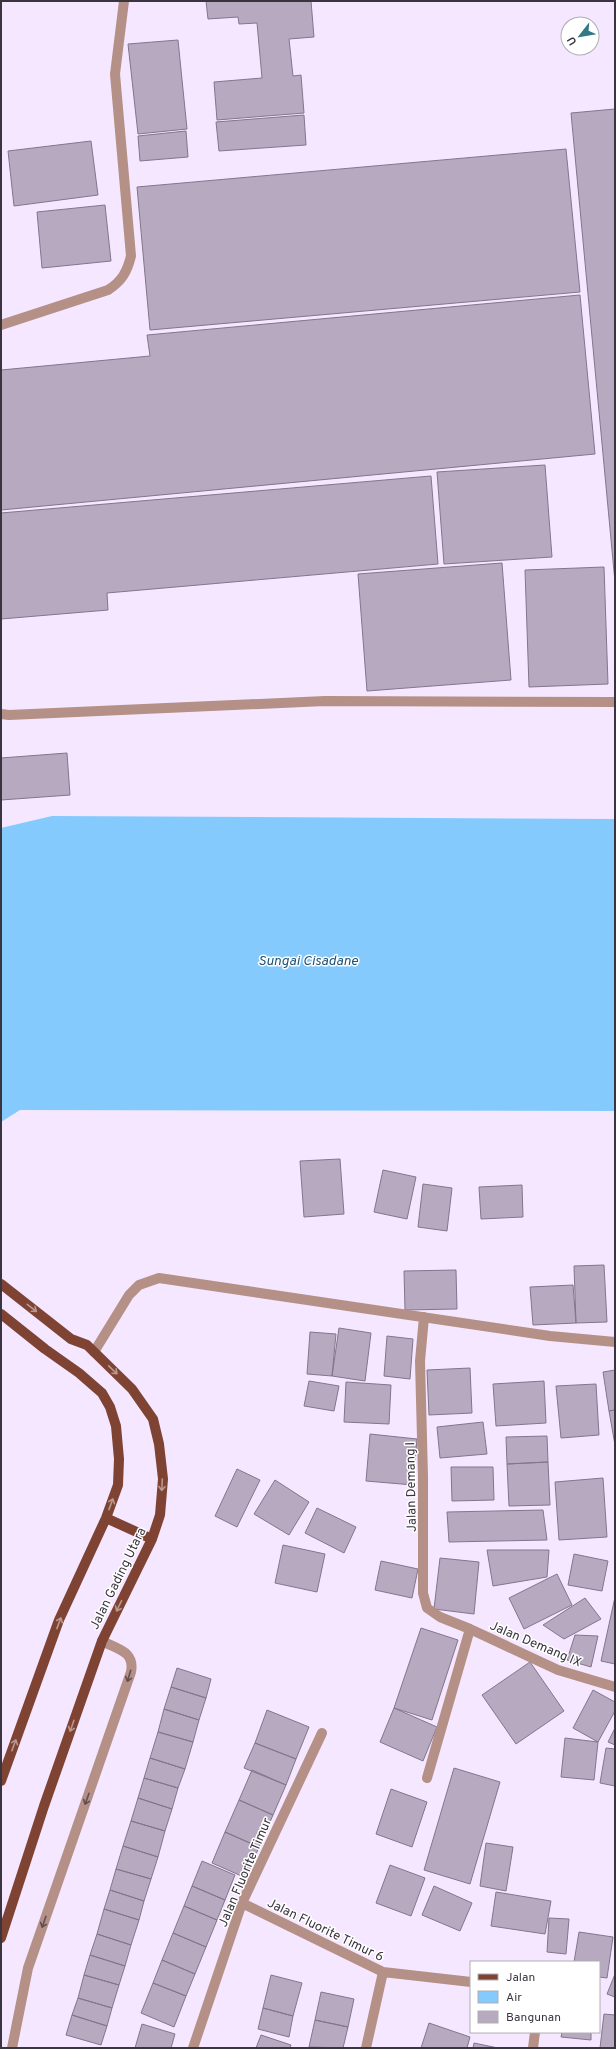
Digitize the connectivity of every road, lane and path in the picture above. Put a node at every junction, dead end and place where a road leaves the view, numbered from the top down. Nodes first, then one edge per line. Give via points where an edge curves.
1 (124, 1) edge
2 (1, 326) edge
3 (615, 702) edge
4 (1, 714) edge
5 (1, 1284) edge
6 (1, 1314) edge
7 (424, 1317) junction
8 (615, 1342) edge
9 (94, 1352) junction
10 (106, 1518) junction
11 (152, 1539) junction
12 (470, 1629) junction
13 (102, 1641) junction
14 (615, 1687) edge
15 (322, 1733) dead end
16 (427, 1778) dead end
17 (1, 1781) edge
18 (242, 1903) junction
19 (1, 1938) edge
20 (383, 1972) junction
21 (470, 1982) edge
22 (535, 2033) edge
23 (12, 2048) edge
24 (193, 2048) edge
25 (366, 2048) edge
26 (533, 2048) edge

1 - 2 street via 115,74 132,256 127,270 118,283 108,290
3 - 4 street via 325,701
5 -> 9 main road, Jalan Gading Utara via 71,1339
10 -> 6 main road via 118,1485 120,1459 116,1426 110,1407 102,1393 79,1372
7 - 8 street via 550,1336
7 - 9 street via 159,1278 139,1285 129,1295
7 - 12 street, Jalan Demang I via 420,1361 423,1593 427,1608 433,1613
9 -> 11 main road, Jalan Gading Utara via 132,1389 152,1419 159,1444 163,1479 160,1515
10 - 11 main road
17 -> 10 main road via 59,1620
11 -> 13 main road, Jalan Gading Utara
12 - 14 street, Jalan Demang IX via 558,1670
12 - 16 street
13 -> 19 main road, Jalan Gading Utara
13 -> 23 street via 128,1655 133,1663 28,1968
15 - 18 street, Jalan Fluorite Timur
18 - 20 street, Jalan Fluorite Timur 6
18 - 24 street, Jalan Fluorite Timur
20 - 21 street, Jalan Fluorite Timur 6
20 - 25 street
22 - 26 street

